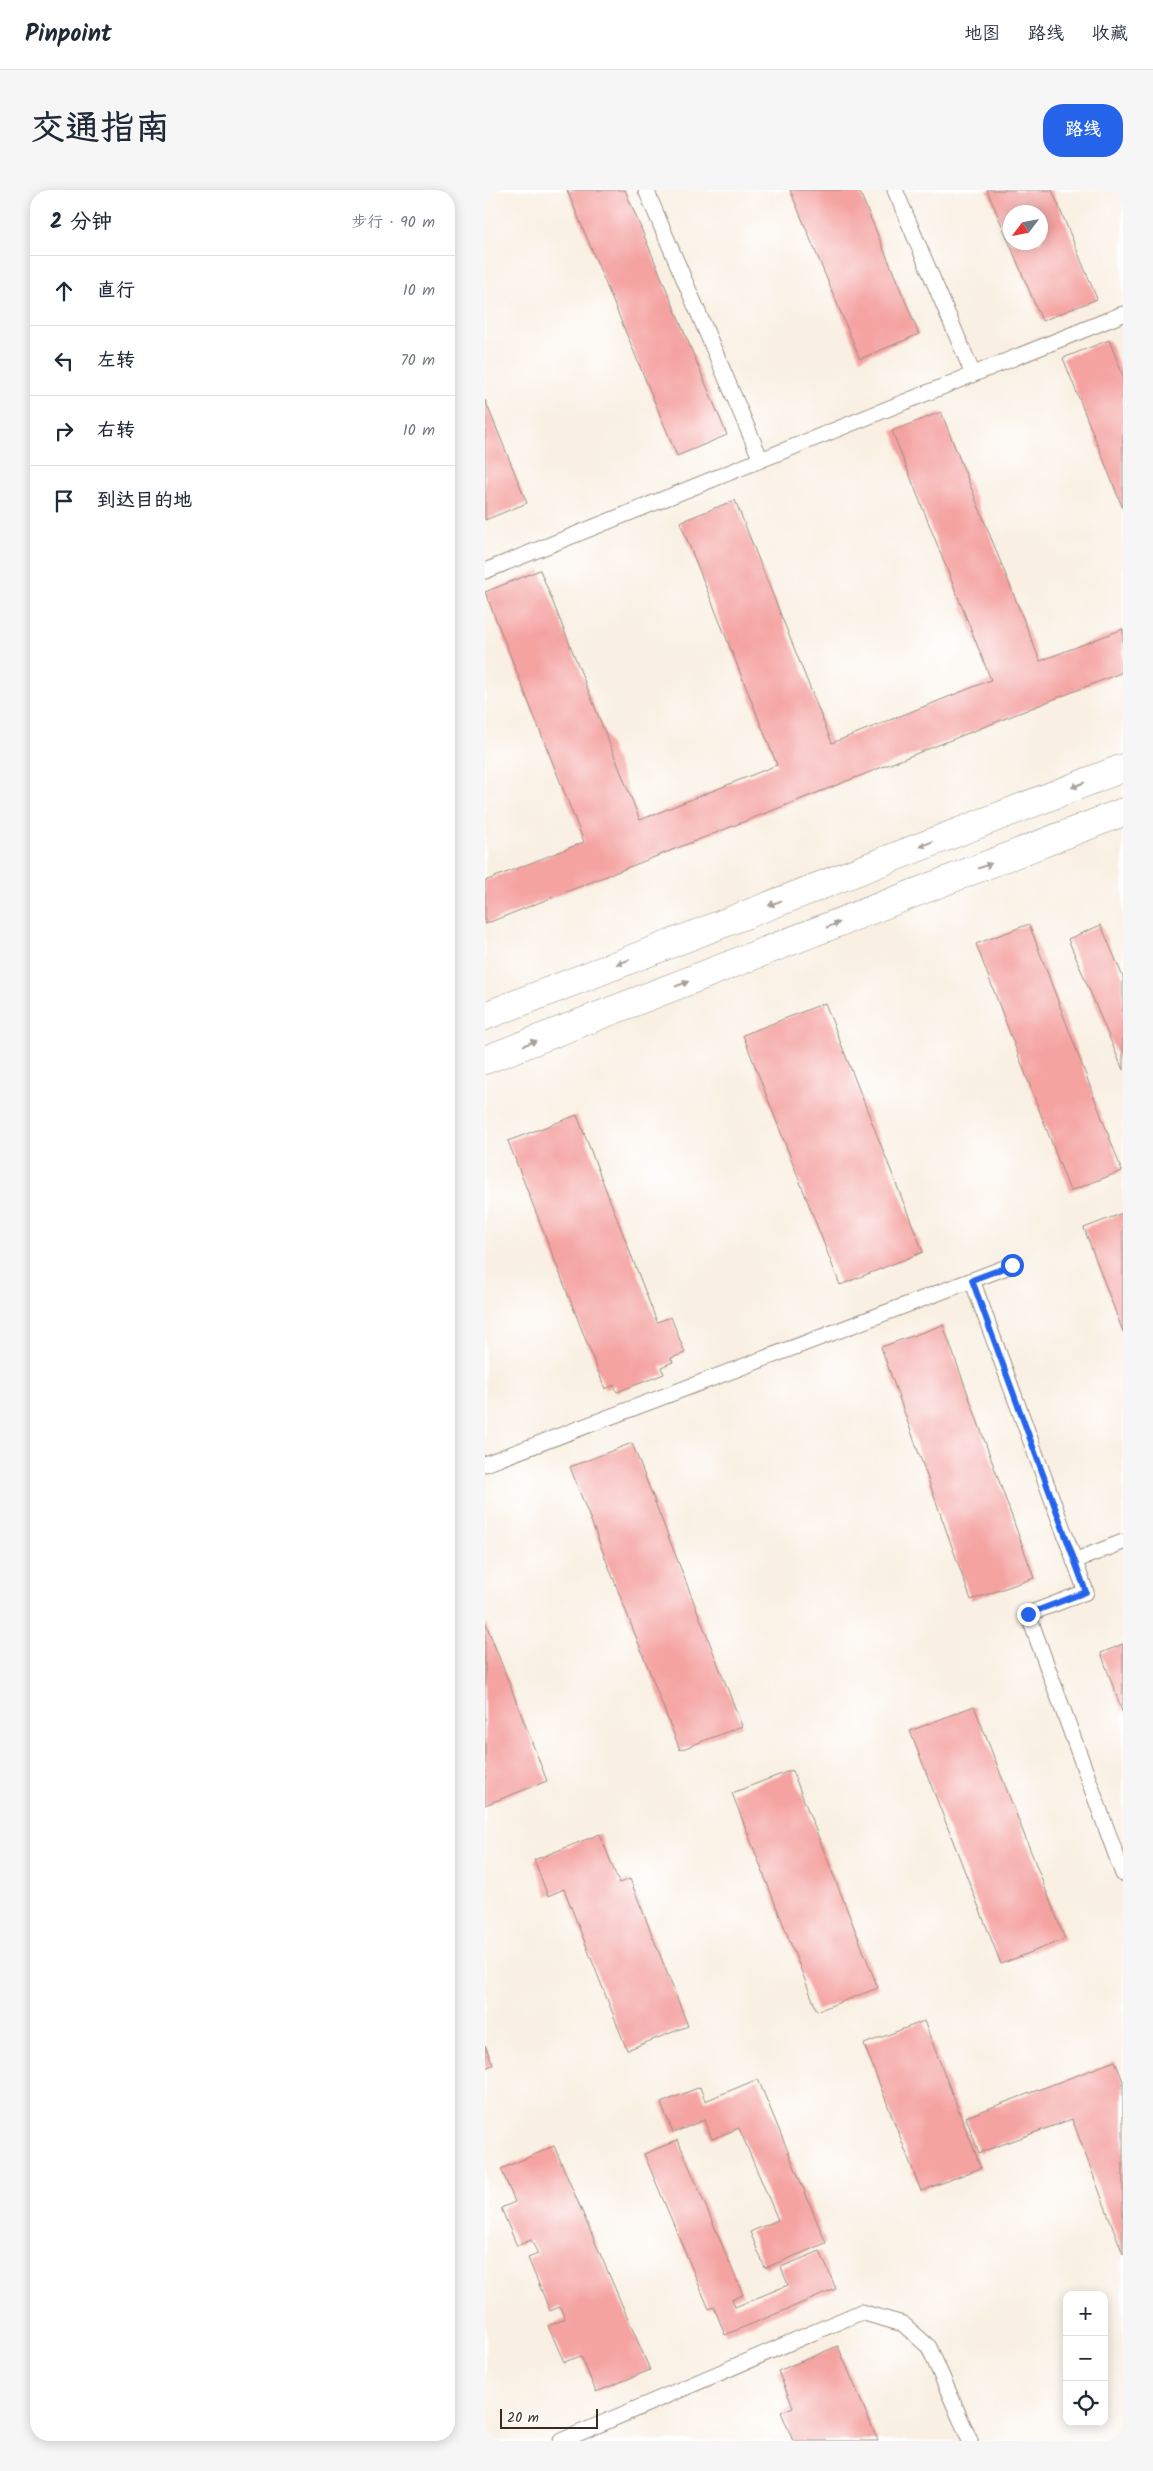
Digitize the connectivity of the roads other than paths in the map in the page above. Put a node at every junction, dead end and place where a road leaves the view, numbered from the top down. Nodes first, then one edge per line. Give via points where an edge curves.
1 (646, 190) edge
2 (895, 190) edge
3 (1123, 314) edge
4 (973, 374) junction
5 (761, 460) junction
6 (485, 570) edge
7 (1123, 768) edge
8 (1123, 812) edge
9 (485, 1016) edge
10 (485, 1060) edge
11 (1012, 1265) dead end
12 (972, 1280) junction
13 (485, 1464) edge
14 (1123, 1542) edge
15 (1074, 1561) junction
16 (1123, 1874) edge
17 (561, 2441) edge
18 (970, 2441) edge

1 - 5 lane
2 - 4 lane
3 - 4 lane
4 - 5 lane
5 - 6 lane
7 -> 9 street
10 -> 8 street
11 - 12 lane
12 - 13 lane
12 - 15 lane
14 - 15 lane
15 - 16 lane via 1086,1592 1028,1614
17 - 18 lane via 861,2312 903,2324 929,2347

